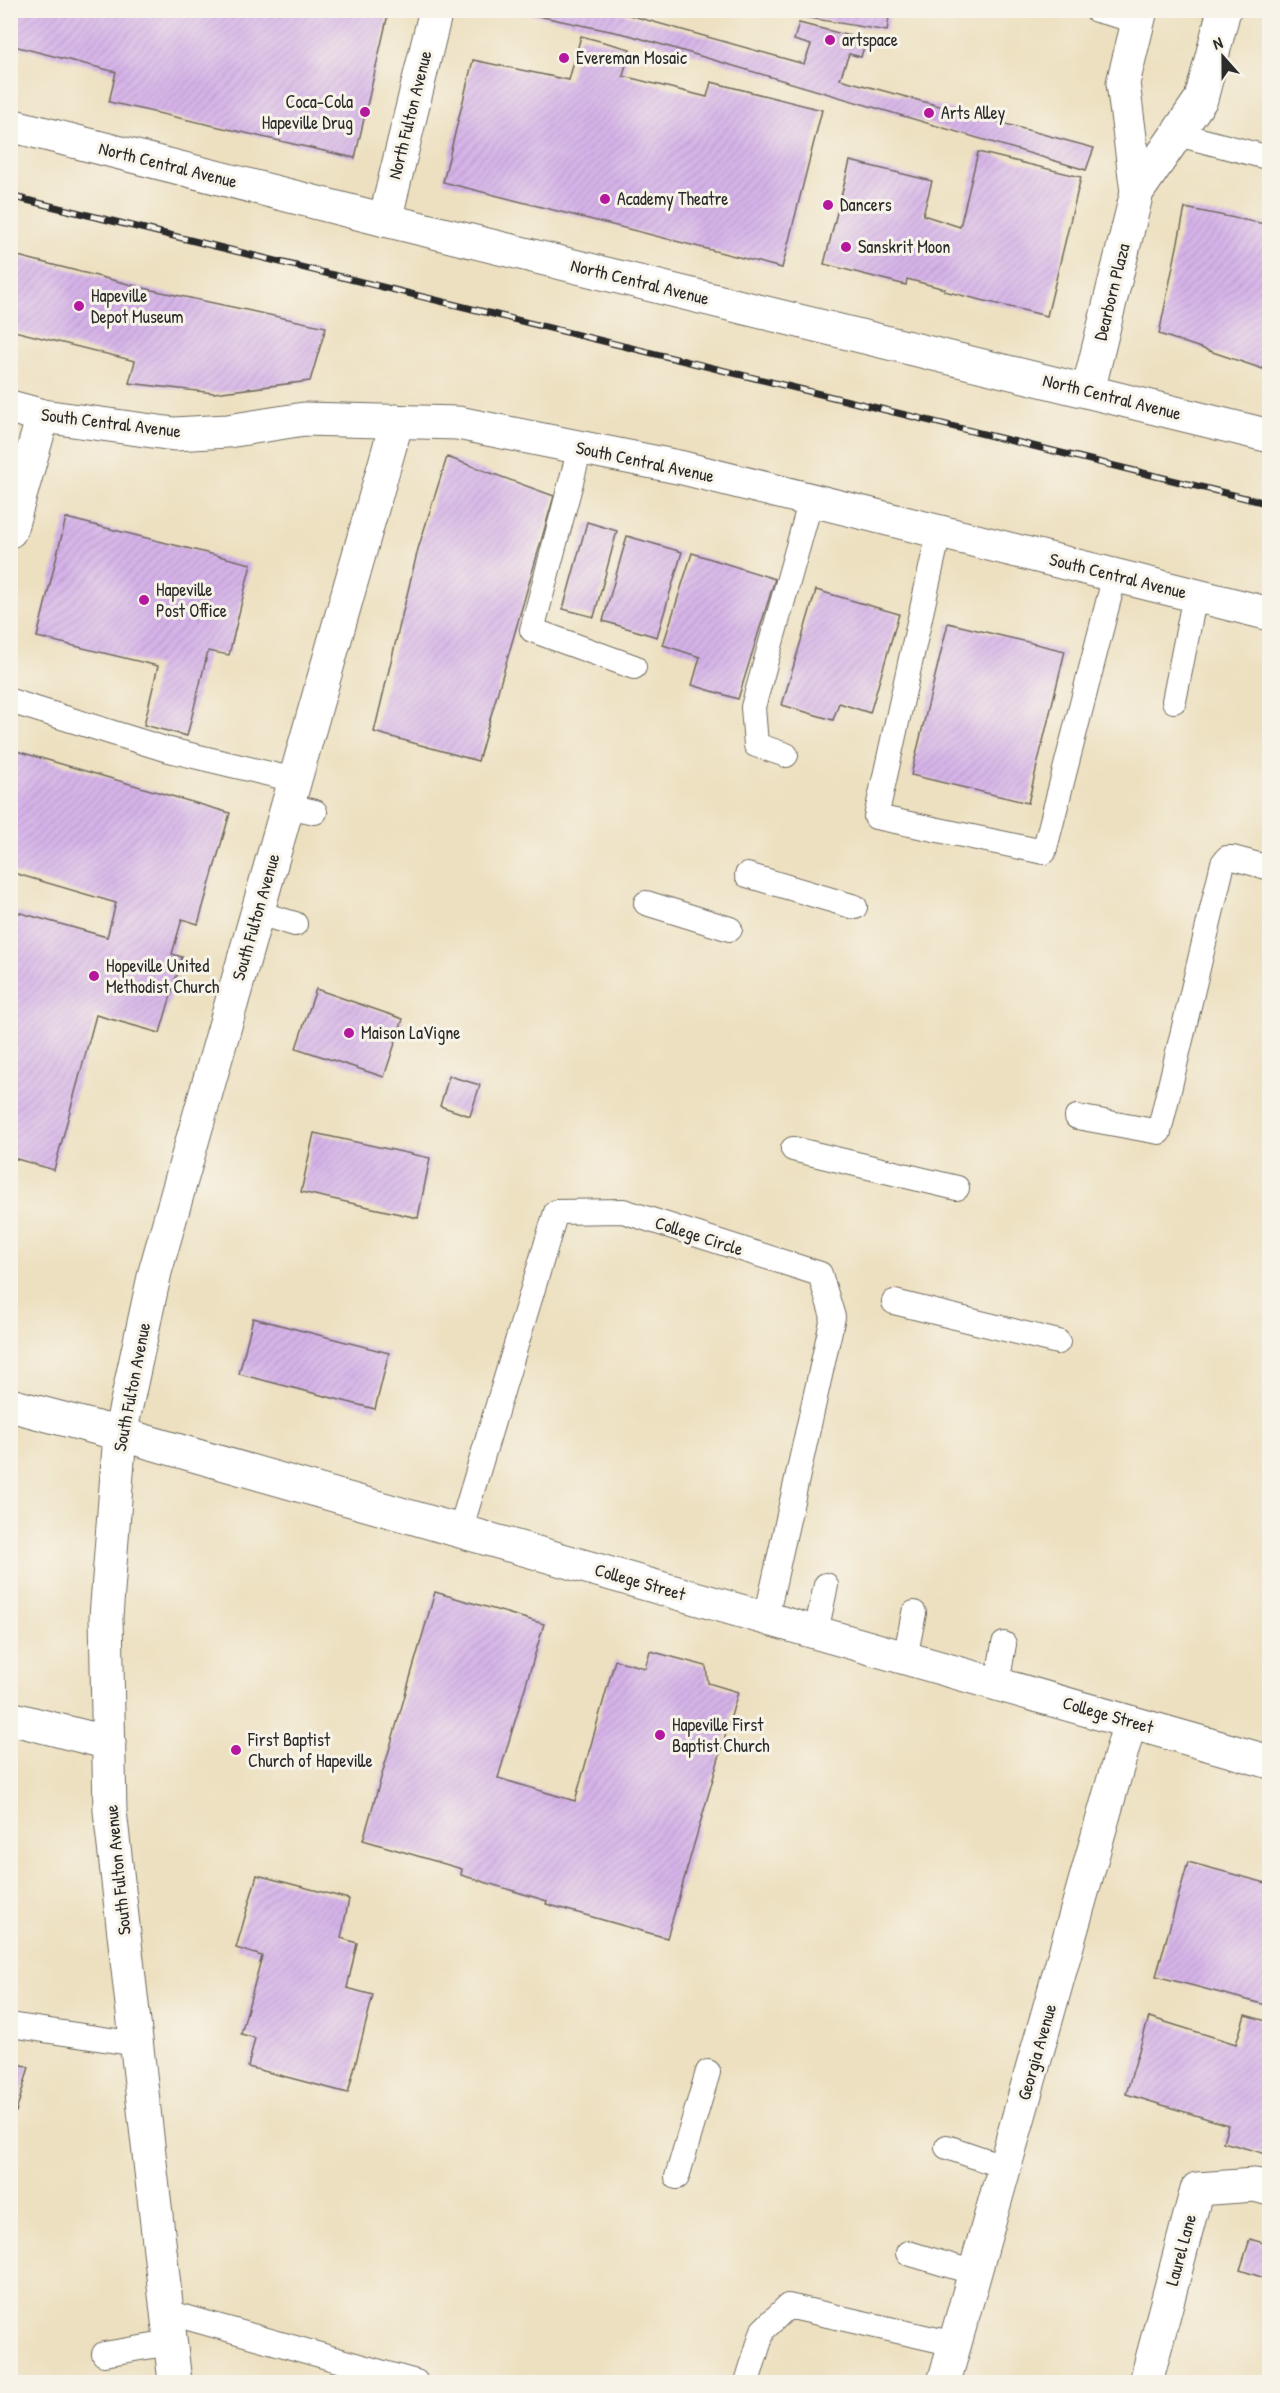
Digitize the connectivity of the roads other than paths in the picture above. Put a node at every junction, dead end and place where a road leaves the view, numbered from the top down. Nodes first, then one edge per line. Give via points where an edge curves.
1 (436, 10) edge
2 (1096, 10) edge
3 (1224, 10) edge
4 (1140, 16) edge
5 (10, 125) edge
6 (1177, 134) junction
7 (1269, 158) edge
8 (1137, 192) junction
9 (385, 220) junction
10 (1088, 391) junction
11 (10, 407) edge
12 (43, 416) junction
13 (397, 421) junction
14 (1269, 436) edge
15 (580, 448) junction
16 (812, 500) junction
17 (10, 531) edge
18 (939, 532) junction
19 (1115, 575) junction
20 (1195, 595) junction
21 (1269, 614) edge
22 (634, 667) dead end
23 (10, 701) edge
24 (1174, 701) dead end
25 (786, 755) dead end
26 (299, 799) junction
27 (1269, 868) edge
28 (747, 875) dead end
29 (646, 903) dead end
30 (855, 907) dead end
31 (258, 913) junction
32 (295, 924) dead end
33 (730, 929) dead end
34 (1077, 1117) dead end
35 (793, 1149) dead end
36 (957, 1188) dead end
37 (894, 1302) dead end
38 (1058, 1342) dead end
39 (10, 1404) edge
40 (120, 1434) junction
41 (460, 1531) junction
42 (826, 1586) dead end
43 (914, 1613) dead end
44 (766, 1618) junction
45 (816, 1632) junction
46 (1004, 1644) dead end
47 (905, 1658) junction
48 (997, 1684) junction
49 (10, 1718) edge
50 (1130, 1722) junction
51 (109, 1743) junction
52 (1269, 1762) edge
53 (10, 2025) edge
54 (137, 2044) junction
55 (708, 2072) dead end
56 (946, 2147) dead end
57 (1005, 2167) junction
58 (677, 2176) dead end
59 (1269, 2189) edge
60 (908, 2253) dead end
61 (975, 2273) junction
62 (169, 2328) junction
63 (955, 2344) junction
64 (104, 2354) dead end
65 (175, 2382) edge
66 (416, 2382) edge
67 (747, 2382) edge
68 (944, 2382) edge
69 (1146, 2382) edge

1 - 9 street, North Fulton Avenue
2 - 4 lane
3 - 6 street, Dearborn Plaza via 1201,99
4 - 8 street, Dearborn Plaza via 1123,83
5 - 9 street, North Central Avenue
6 - 7 lane
6 - 8 street, Dearborn Plaza
8 - 10 street, Dearborn Plaza
9 - 10 street, North Central Avenue
10 - 14 street, North Central Avenue
11 - 12 street, South Central Avenue
12 - 13 street, South Central Avenue via 174,434 228,431 304,419
12 - 17 street
13 - 15 street, South Central Avenue via 458,423
13 - 26 street, South Fulton Avenue
15 - 16 street, South Central Avenue via 683,468
15 - 22 lane via 532,630
16 - 18 street, South Central Avenue
16 - 25 lane via 753,707 756,746
18 - 19 street, South Central Avenue
18 - 19 lane via 876,817 1044,852
19 - 20 street, South Central Avenue
20 - 21 street, South Central Avenue
20 - 24 lane
23 - 26 lane via 165,749
26 - 31 street, South Fulton Avenue
27 - 34 lane via 1233,858 1223,863 1159,1132
28 - 30 lane
29 - 33 lane
31 - 32 lane
31 - 40 street, South Fulton Avenue via 155,1272
35 - 36 lane
37 - 38 lane
39 - 40 street, College Street
40 - 41 street, College Street
40 - 51 street, South Fulton Avenue via 106,1617
41 - 44 street, College Street
41 - 44 lane, College Circle via 556,1212 623,1212 820,1274 833,1317
42 - 45 lane
43 - 47 lane
44 - 45 street, College Street
45 - 47 street, College Street
46 - 48 lane
47 - 48 street, College Street
48 - 50 street, College Street
49 - 51 street
50 - 52 street, College Street
50 - 57 street, Georgia Avenue
51 - 54 street, South Fulton Avenue via 111,1811
53 - 54 lane
54 - 62 street, South Fulton Avenue
55 - 58 lane
56 - 57 lane
57 - 61 street, Georgia Avenue
59 - 69 street, Laurel Lane via 1255,2185 1197,2189
60 - 61 lane
61 - 63 street, Georgia Avenue
62 - 64 lane
62 - 65 street, South Fulton Avenue
62 - 66 lane
63 - 67 lane via 788,2306 763,2330
63 - 68 street, Georgia Avenue

